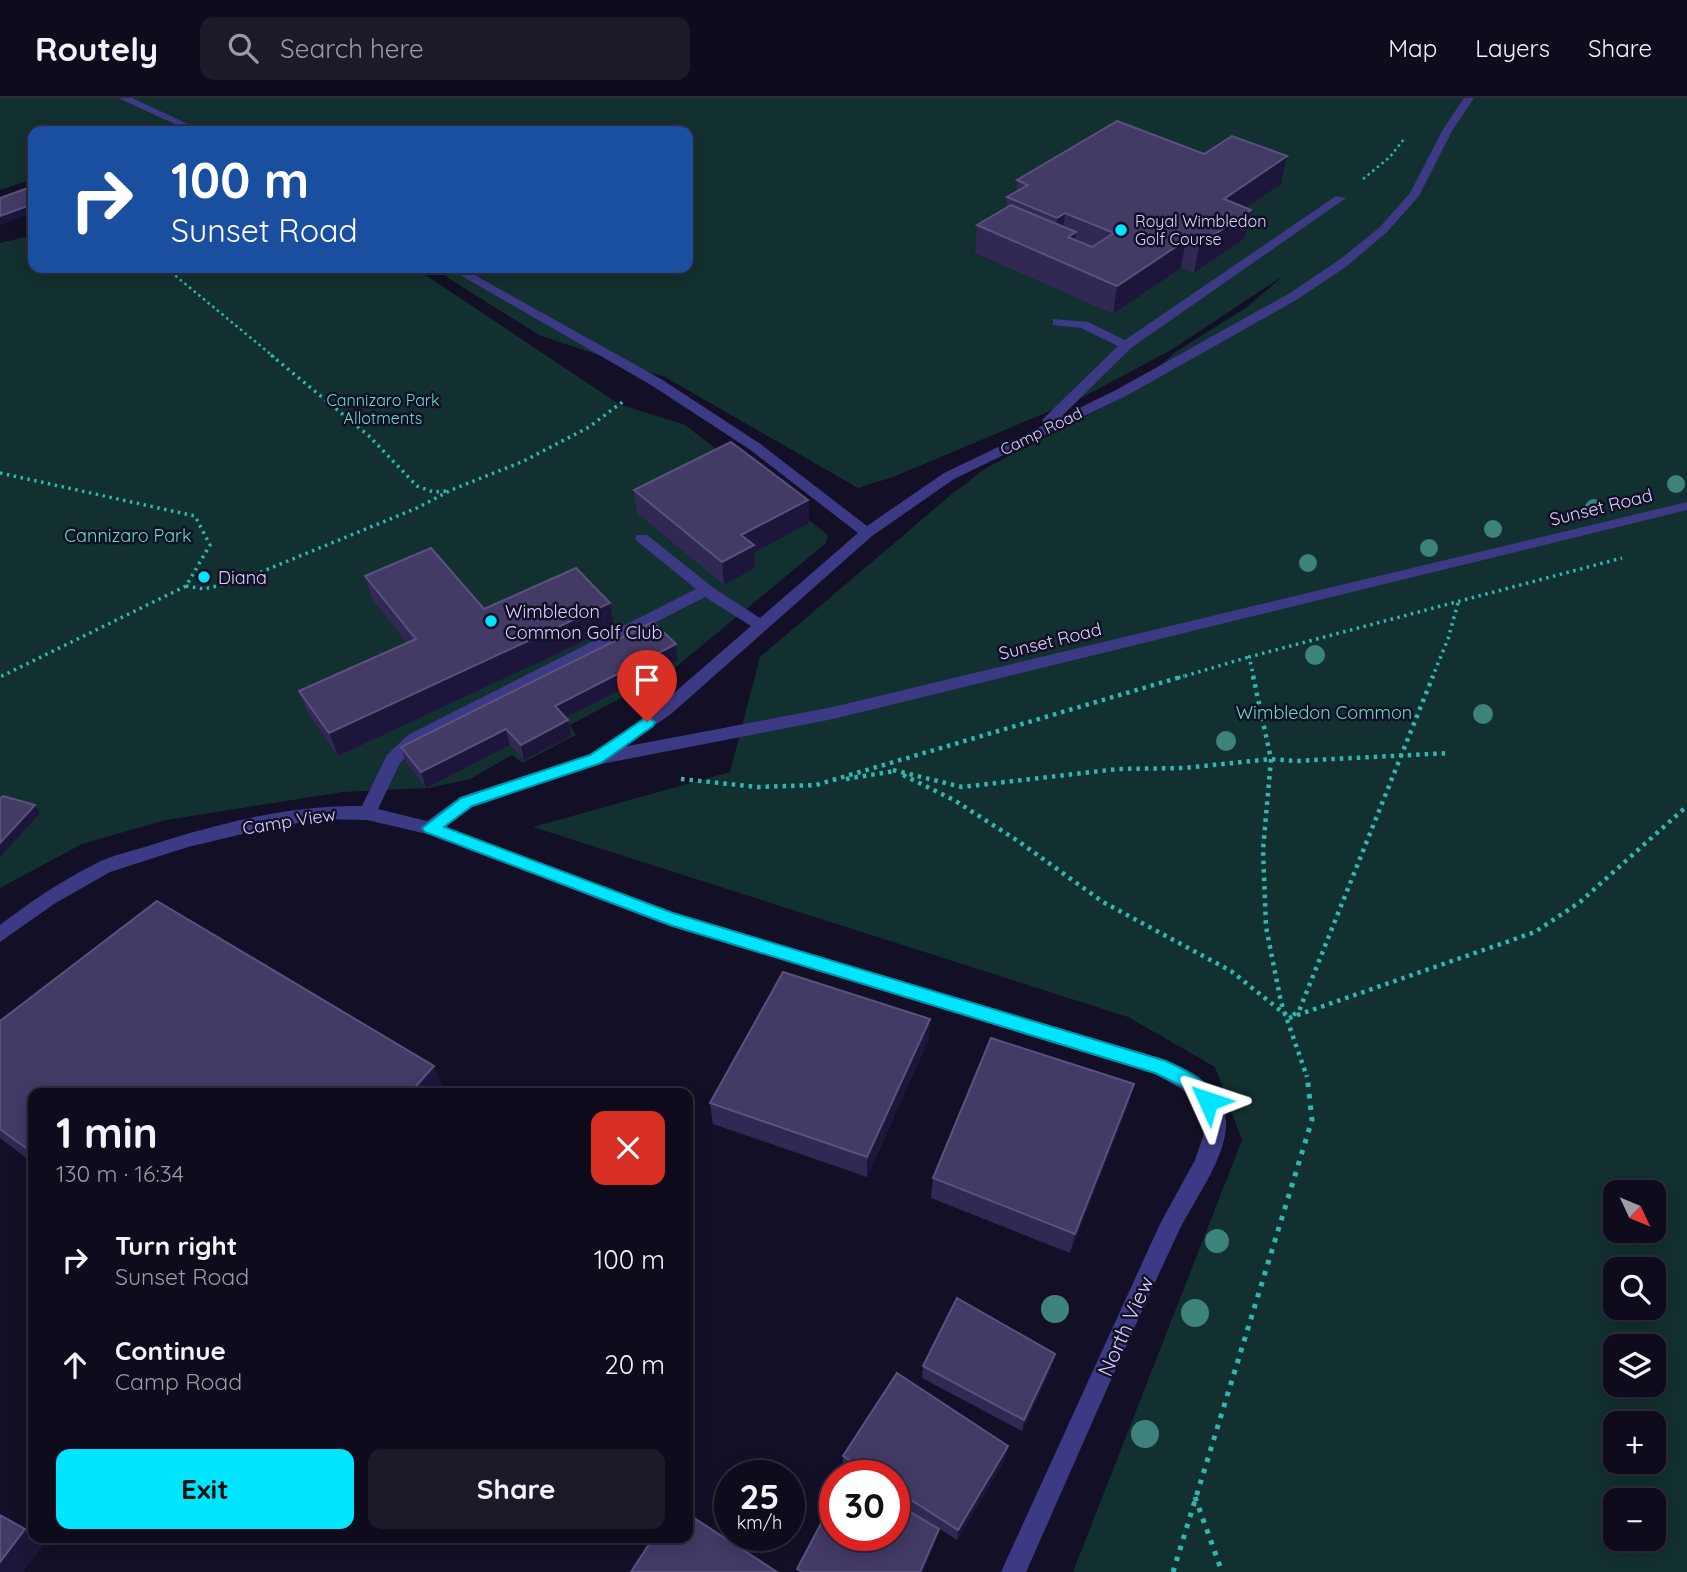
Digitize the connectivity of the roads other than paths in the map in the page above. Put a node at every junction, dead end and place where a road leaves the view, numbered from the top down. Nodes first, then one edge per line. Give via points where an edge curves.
1 (123, 98) edge
2 (1469, 98) edge
3 (187, 126) edge
4 (1340, 198) road end
5 (463, 273) edge
6 (1057, 322) dead end
7 (1126, 345) junction
8 (1039, 430) junction
9 (1687, 506) edge
10 (867, 533) junction
11 (642, 538) dead end
12 (707, 590) junction
13 (762, 626) junction
14 (595, 759) junction
15 (367, 813) junction
16 (430, 828) junction
17 (0, 934) edge
18 (1192, 1082) joint
19 (1013, 1572) edge

1 - 3 street
2 - 8 street, Camp Road via 1415,194 1383,230 1343,263 1294,296 1121,393
4 - 7 street
5 - 10 street via 656,382 754,446
6 - 7 street via 1084,325
7 - 8 street
8 - 10 street, Camp Road via 949,476
9 - 14 street, Sunset Road via 833,713
10 - 13 street, Camp Road
11 - 12 street
12 - 13 street
12 - 15 street via 414,739 393,759
13 - 14 street, Camp Road via 665,710
14 - 16 street, Sunset Road via 466,802
15 - 16 street, Camp View
15 - 17 street, Camp View via 322,813 262,822 103,867
16 - 18 street, Camp View via 670,919 1160,1067
18 - 19 street, North View via 1208,1101 1216,1122 1209,1148

